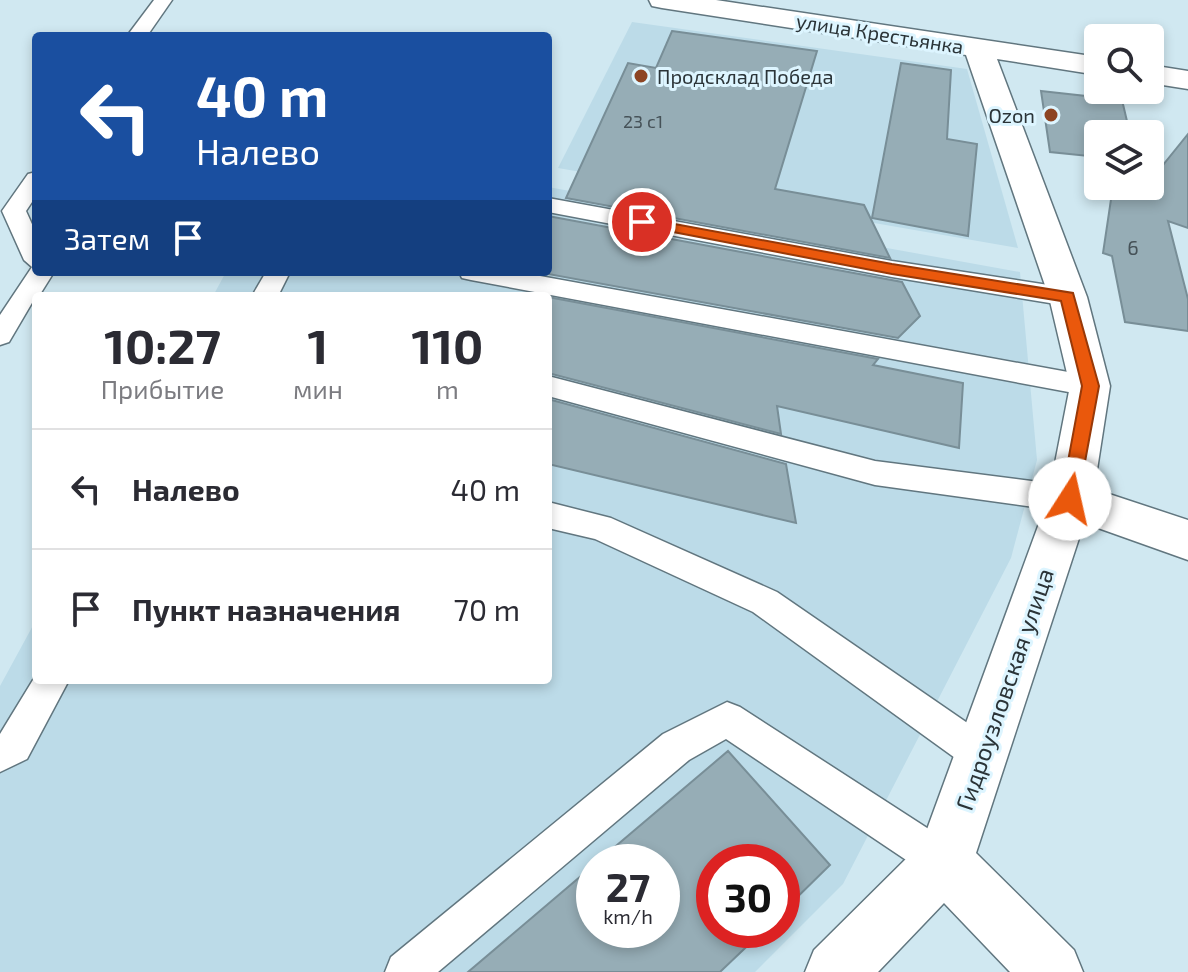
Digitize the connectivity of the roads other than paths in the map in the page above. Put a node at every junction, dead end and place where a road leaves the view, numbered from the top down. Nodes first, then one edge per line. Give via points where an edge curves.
1 (163, 0) edge
2 (662, 0) edge
3 (887, 6) dead end
4 (856, 30) junction
5 (140, 32) edge
6 (978, 48) junction
7 (1084, 64) edge
8 (1164, 76) edge
9 (1188, 80) edge
10 (32, 183) edge
11 (552, 206) edge
12 (7, 210) edge
13 (32, 253) edge
14 (39, 276) edge
15 (493, 276) edge
16 (1068, 297) junction
17 (0, 335) edge
18 (1090, 386) junction
19 (552, 387) edge
20 (1070, 499) junction
21 (552, 516) edge
22 (1188, 540) edge
23 (50, 684) edge
24 (0, 754) edge
25 (982, 755) junction
26 (944, 862) junction
27 (406, 972) edge
28 (836, 972) edge
29 (1052, 972) edge

1 - 5 lane
2 - 4 street, улица Крестьянка
3 - 4 street
4 - 6 street, улица Крестьянка
6 - 7 street, улица Крестьянка
6 - 16 street, Гидроузловская улица
8 - 9 street
10 - 12 lane
11 - 16 lane
12 - 13 lane
14 - 17 lane
15 - 18 lane
16 - 18 street, Гидроузловская улица
18 - 20 street, Гидроузловская улица
19 - 20 lane via 875,473
20 - 22 street
20 - 25 street, Гидроузловская улица
21 - 25 lane via 600,527 765,602
23 - 24 lane via 14,746
25 - 26 street, Гидроузловская улица
26 - 27 lane via 727,719 676,747
26 - 28 street
26 - 29 street

